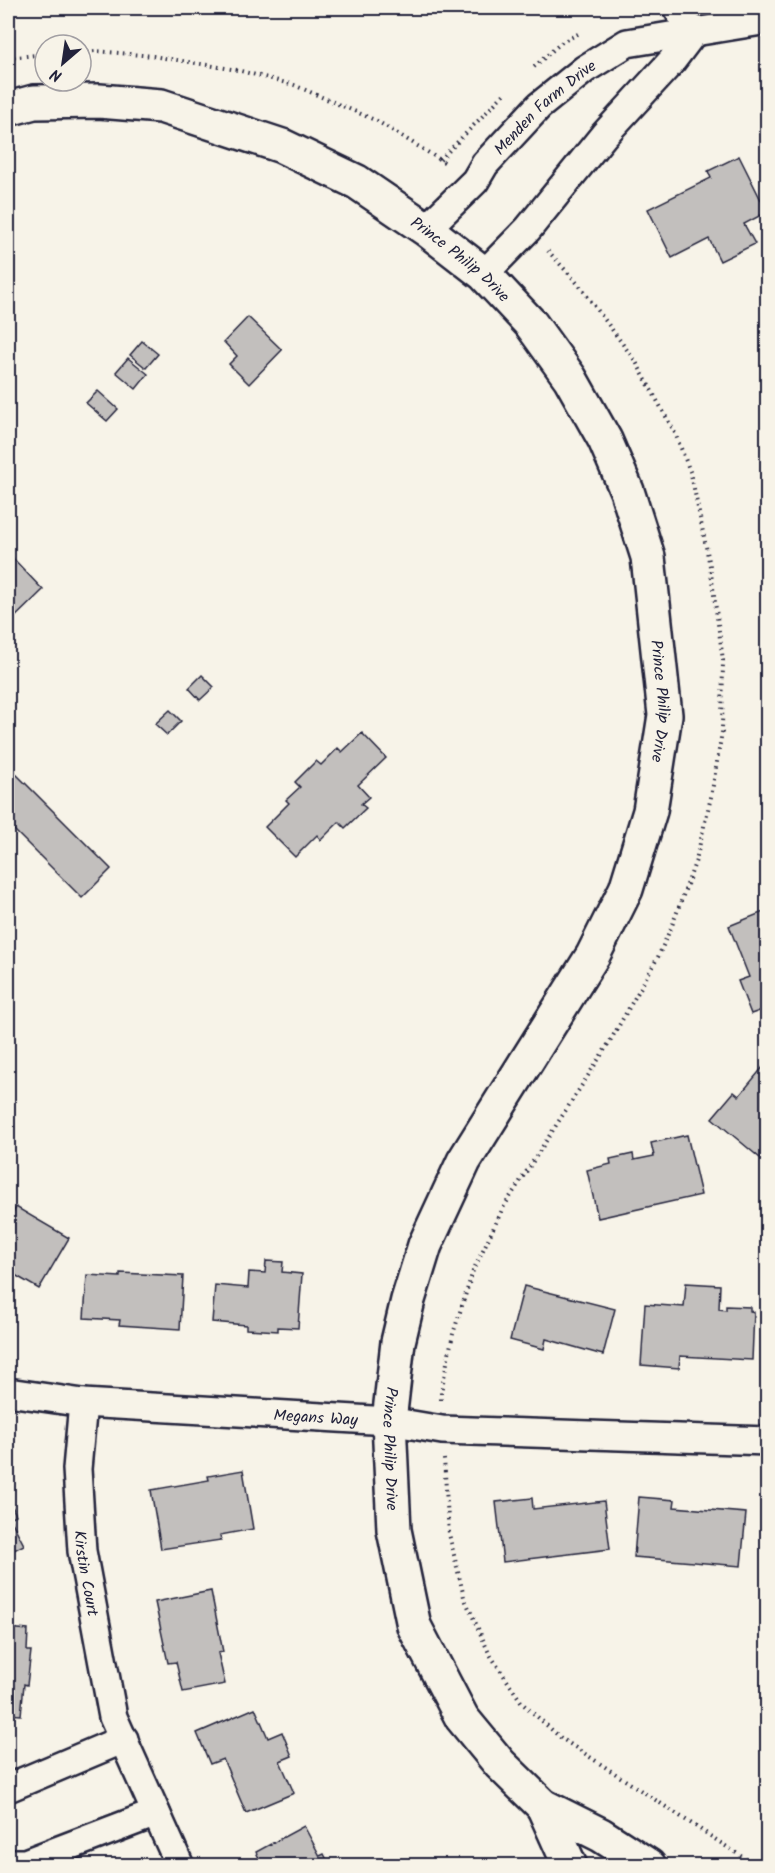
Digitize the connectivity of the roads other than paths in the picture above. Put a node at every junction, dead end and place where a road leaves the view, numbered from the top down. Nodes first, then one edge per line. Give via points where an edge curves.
1 (677, 8) edge
2 (768, 20) edge
3 (693, 33) junction
4 (8, 109) edge
5 (426, 229) junction
6 (484, 274) junction
7 (8, 1392) edge
8 (83, 1403) junction
9 (389, 1421) junction
10 (768, 1441) edge
11 (124, 1739) junction
12 (8, 1788) edge
13 (543, 1806) junction
14 (156, 1813) junction
15 (8, 1863) edge
16 (180, 1866) edge
17 (570, 1866) edge
18 (649, 1866) edge

1 - 3 street
2 - 3 street, Menden Farm Drive
3 - 5 street, Menden Farm Drive via 627,43 585,69 539,106 485,164 475,181
3 - 6 street via 528,229
4 - 5 street, Prince Philip Drive via 34,102 99,101 161,106 282,146 357,182
5 - 6 street, Prince Philip Drive
6 - 9 street, Prince Philip Drive via 531,324 570,378 605,440 622,481 648,557 665,715 650,811 626,889 593,956 464,1161 425,1245 398,1342
7 - 8 street, Megans Way
8 - 9 street, Megans Way
8 - 11 street, Kirstin Court via 77,1469 82,1551 113,1717
9 - 10 street, Megans Way via 442,1430
9 - 13 street, Prince Philip Drive via 394,1530 414,1626 462,1718 500,1764
11 - 12 street
11 - 14 street, Kirstin Court
13 - 17 street, Prince Philip Drive
13 - 18 street, Prince Philip Drive via 601,1835
14 - 15 street via 26,1863
14 - 16 street, Kirstin Court

